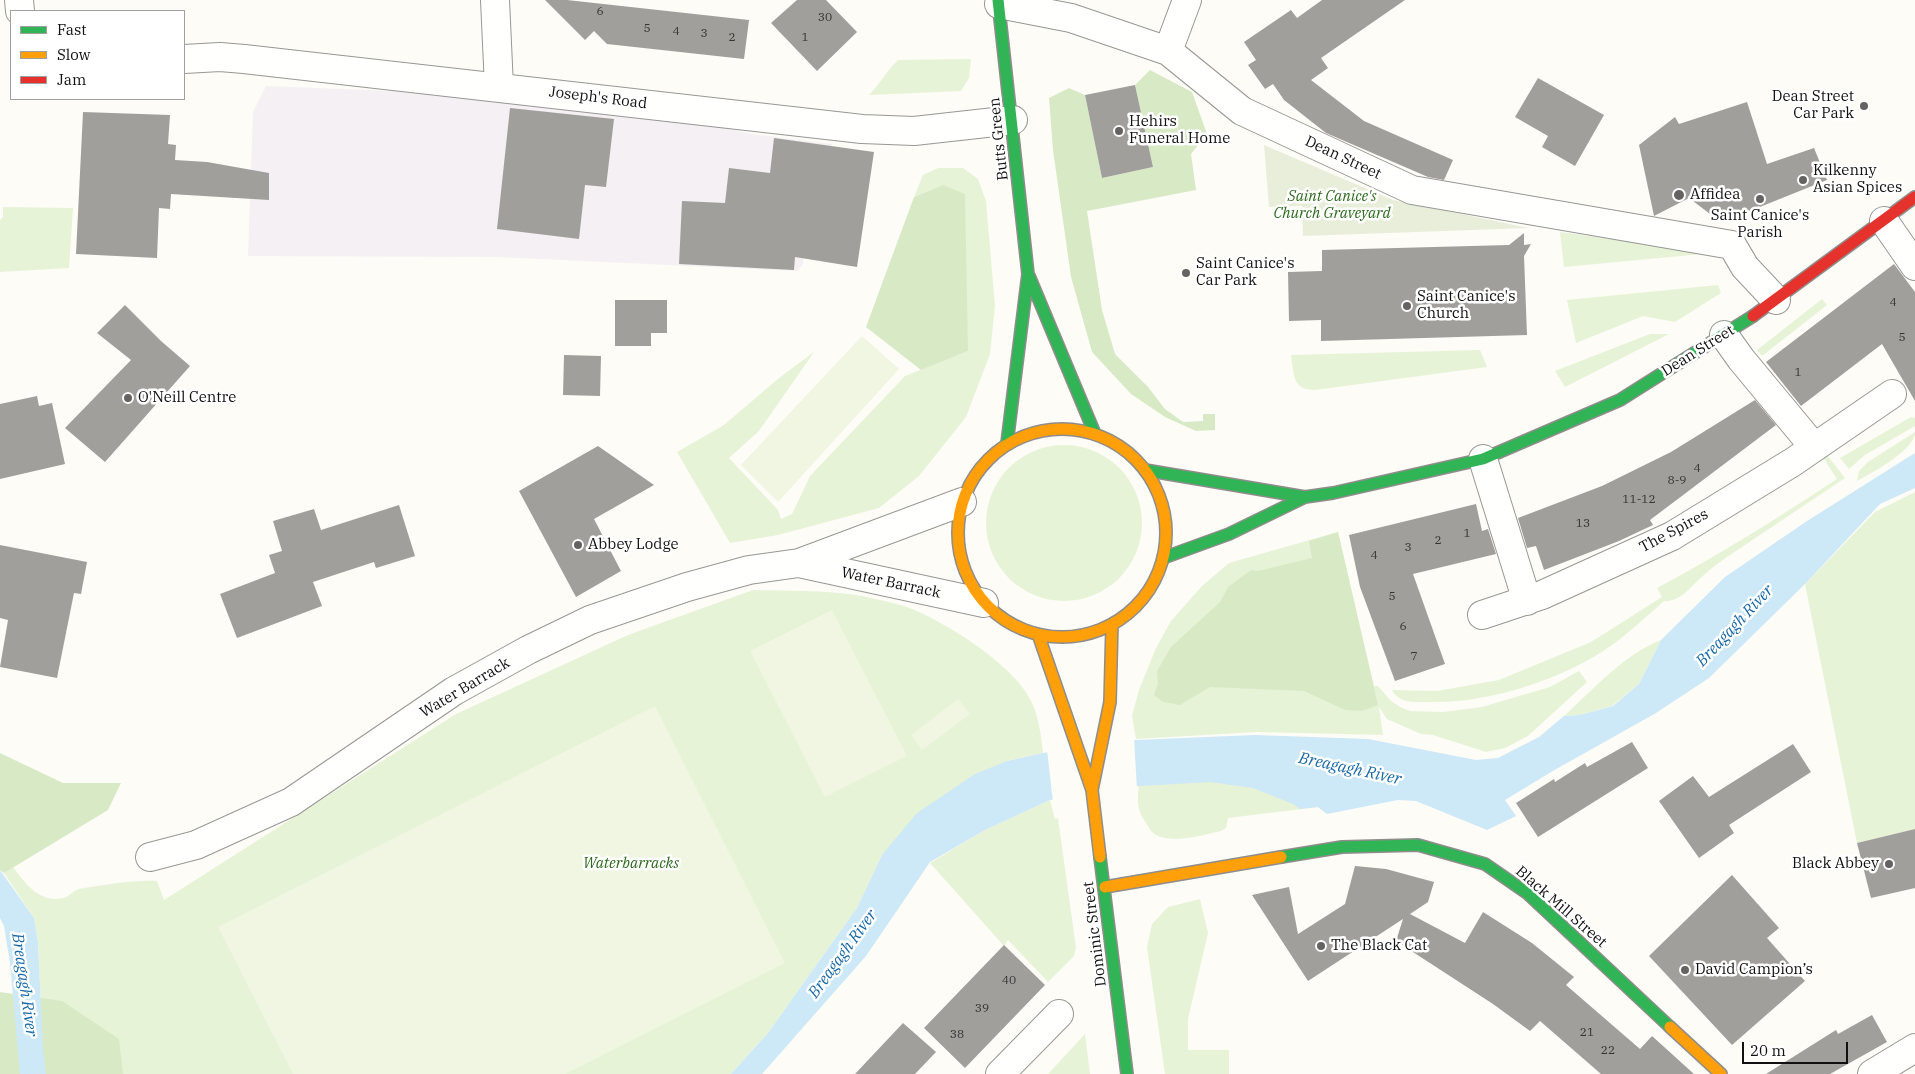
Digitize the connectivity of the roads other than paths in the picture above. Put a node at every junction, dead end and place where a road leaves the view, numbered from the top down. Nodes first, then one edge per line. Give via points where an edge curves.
1 (495, 0) edge
2 (1187, 0) edge
3 (999, 2) edge
4 (1168, 51) junction
5 (185, 59) edge
6 (499, 87) junction
7 (1012, 120) junction
8 (1915, 197) edge
9 (1884, 221) junction
10 (1915, 266) edge
11 (1028, 274) junction
12 (1776, 300) junction
13 (1724, 335) junction
14 (1892, 394) dead end
15 (1096, 434) junction
16 (1007, 444) junction
17 (1814, 447) junction
18 (1483, 459) junction
19 (1145, 470) junction
20 (1305, 497) junction
21 (962, 502) junction
22 (1163, 558) junction
23 (799, 563) junction
24 (1527, 601) junction
25 (984, 603) junction
26 (1482, 614) dead end
27 (1112, 624) junction
28 (1038, 634) junction
29 (1092, 790) junction
30 (150, 857) dead end
31 (1105, 887) junction
32 (1059, 1014) dead end
33 (1915, 1048) edge
34 (1000, 1074) edge
35 (1127, 1074) edge
36 (1721, 1074) edge
37 (1872, 1074) edge

1 - 6 street
2 - 4 street
3 - 4 street, Dean Street via 1071,18
3 - 7 main road, Butts Green
4 - 12 street, Dean Street via 1242,111 1412,190 1732,245 1746,267
5 - 6 street, Joseph's Road via 244,59
6 - 7 street, Joseph's Road via 862,129 914,131
7 - 11 main road, Butts Green
8 - 9 main road, Dean Street
9 - 10 street
9 - 12 main road, Dean Street
11 - 15 main road, Butts Green
11 - 16 main road, Butts Green
12 - 13 main road, Dean Street
13 - 17 street
13 - 18 main road, Dean Street via 1620,400
14 - 17 street, The Spires
15 - 16 main road via 1066,428 1036,432
15 - 19 main road via 1123,448
16 - 21 main road via 982,465 972,478
17 - 24 street, The Spires via 1672,536
18 - 20 main road, Dean Street
18 - 24 street
19 - 20 main road, Dean Street
19 - 22 main road via 1160,497 1166,527
20 - 22 main road, Dean Street via 1228,534
21 - 23 street, Water Barrack
21 - 25 main road via 957,537 965,572
22 - 27 main road via 1152,584 1135,606
23 - 25 street, Water Barrack
23 - 30 street, Water Barrack via 750,570 687,586 590,620 454,692 291,802 196,845
24 - 26 street, The Spires
25 - 28 main road via 1008,623
27 - 28 main road via 1064,637
27 - 29 main road, Dominic Street via 1108,719
28 - 29 main road, Dominic Street
29 - 31 main road, Dominic Street
31 - 35 main road, Dominic Street
31 - 36 main road, Black Mill Street via 1342,847 1418,845 1485,864 1527,893
32 - 34 street
33 - 37 street

